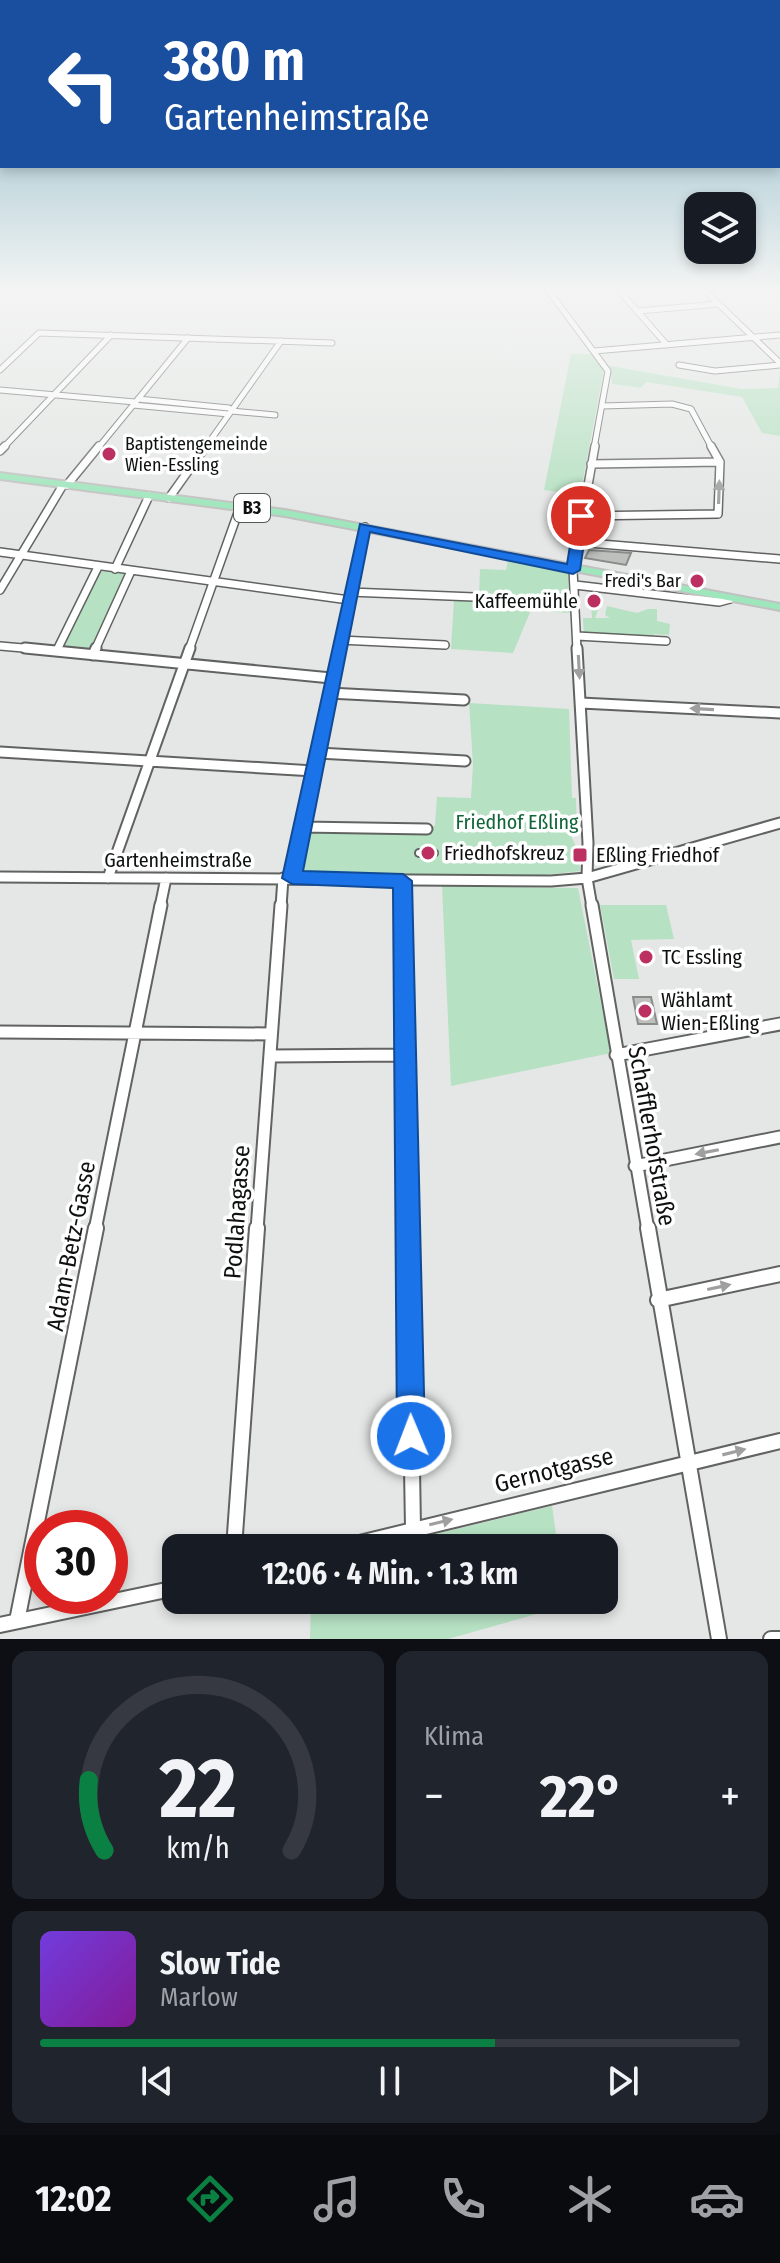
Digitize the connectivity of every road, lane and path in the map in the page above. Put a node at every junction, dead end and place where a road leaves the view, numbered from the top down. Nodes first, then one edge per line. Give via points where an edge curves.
1 (84, 363) edge
2 (167, 363) edge
3 (265, 363) edge
4 (603, 363) edge
5 (780, 364) edge
6 (679, 365) dead end
7 (0, 390) edge
8 (53, 396) junction
9 (135, 402) junction
10 (602, 406) junction
11 (231, 411) junction
12 (275, 415) dead end
13 (0, 451) edge
14 (720, 462) junction
15 (591, 464) junction
16 (0, 476) edge
17 (65, 485) junction
18 (149, 496) junction
19 (169, 498) junction
20 (240, 507) junction
21 (581, 516) junction
22 (365, 527) junction
23 (577, 542) junction
24 (0, 552) edge
25 (21, 555) junction
26 (780, 559) edge
27 (98, 567) junction
28 (115, 569) junction
29 (573, 570) junction
30 (131, 571) junction
31 (212, 582) junction
32 (575, 585) junction
33 (0, 590) edge
34 (349, 596) junction
35 (474, 597) dead end
36 (730, 599) junction
37 (780, 607) edge
38 (577, 636) junction
39 (340, 640) junction
40 (666, 641) dead end
41 (445, 645) dead end
42 (0, 646) edge
43 (57, 651) junction
44 (93, 655) junction
45 (183, 663) junction
46 (331, 678) junction
47 (329, 693) junction
48 (464, 700) dead end
49 (581, 703) junction
50 (780, 713) edge
51 (0, 752) edge
52 (318, 753) junction
53 (148, 761) junction
54 (465, 761) dead end
55 (314, 771) junction
56 (780, 823) edge
57 (302, 827) junction
58 (427, 829) dead end
59 (419, 853) dead end
60 (434, 853) dead end
61 (0, 877) edge
62 (108, 878) junction
63 (166, 878) junction
64 (287, 878) junction
65 (587, 878) junction
66 (403, 881) junction
67 (780, 1024) edge
68 (0, 1032) edge
69 (136, 1033) junction
70 (271, 1034) junction
71 (404, 1055) junction
72 (616, 1055) junction
73 (270, 1056) junction
74 (780, 1137) edge
75 (635, 1166) junction
76 (780, 1274) edge
77 (658, 1300) junction
78 (780, 1441) edge
79 (688, 1463) junction
80 (413, 1528) junction
81 (235, 1534) edge
82 (391, 1534) edge
83 (162, 1591) edge
84 (17, 1621) junction
85 (0, 1625) edge
86 (719, 1639) edge
87 (771, 1639) edge
88 (780, 1639) edge

1 - 8 street
2 - 9 street
3 - 11 street
4 - 10 street, Schafflerhofstraße via 608,371
5 - 6 street via 715,371
7 - 8 street
8 - 9 street
8 - 13 street
9 - 11 street
9 - 17 street
10 - 14 street via 672,404 691,409
10 - 15 street, Schafflerhofstraße
11 - 12 street
11 - 19 street
14 - 15 street
21 -> 14 street via 718,514
15 - 21 street, Schafflerhofstraße
16 - 17 main road, B3
17 - 18 main road, B3
17 - 25 street
18 - 19 main road, B3
18 - 28 street
19 - 20 main road, B3
20 - 22 main road, B3
20 - 31 street
21 - 23 street, Schafflerhofstraße
22 - 29 main road, B3
22 - 34 street, Podlahagasse
23 - 26 street
23 - 29 street, Schafflerhofstraße
24 - 25 street
25 - 27 street
25 - 33 street
27 - 28 street
27 - 43 street
28 - 30 street
29 - 32 street, Schafflerhofstraße
29 - 36 main road, B3
30 - 31 street
30 - 44 street
31 - 34 street
31 - 45 street
32 - 36 street
32 - 38 street, Schafflerhofstraße
34 - 35 street
34 - 39 street, Podlahagasse
36 - 37 main road, B3
38 - 40 street
38 -> 49 street, Schafflerhofstraße
39 - 41 street
39 - 46 street, Podlahagasse
42 - 43 street
43 - 44 street
44 - 45 street
45 - 46 street
45 - 53 street
46 - 47 street, Podlahagasse
47 - 48 street
47 - 52 street, Podlahagasse
50 -> 49 street
49 - 65 street, Schafflerhofstraße
51 - 53 street
52 - 54 street
52 - 55 street, Podlahagasse
53 - 55 street
53 - 62 street
55 - 57 street, Podlahagasse
56 - 65 street, Gartenheimstraße
57 - 58 street
57 - 64 street, Podlahagasse
59 - 60 street
61 - 62 street, Gartenheimstraße
62 - 63 street, Gartenheimstraße
63 - 64 street, Gartenheimstraße
63 - 69 street, Adam-Betz-Gasse
64 - 66 street, Gartenheimstraße
64 - 70 street, Podlahagasse
65 - 66 street, Gartenheimstraße
65 - 72 street, Schafflerhofstraße
66 - 71 street
67 - 72 street
68 - 69 street
69 - 70 street
69 - 84 street, Adam-Betz-Gasse
70 - 73 street, Podlahagasse
71 - 73 street
71 - 80 street
72 - 75 street, Schafflerhofstraße
73 - 81 street, Podlahagasse
74 -> 75 street
75 - 77 street, Schafflerhofstraße
77 -> 76 street
77 - 79 street, Schafflerhofstraße
79 -> 78 street, Gernotgasse
80 -> 79 street, Gernotgasse
79 - 86 street, Schafflerhofstraße
80 - 82 street, Gernotgasse
83 - 84 street
84 - 85 street
87 - 88 street

